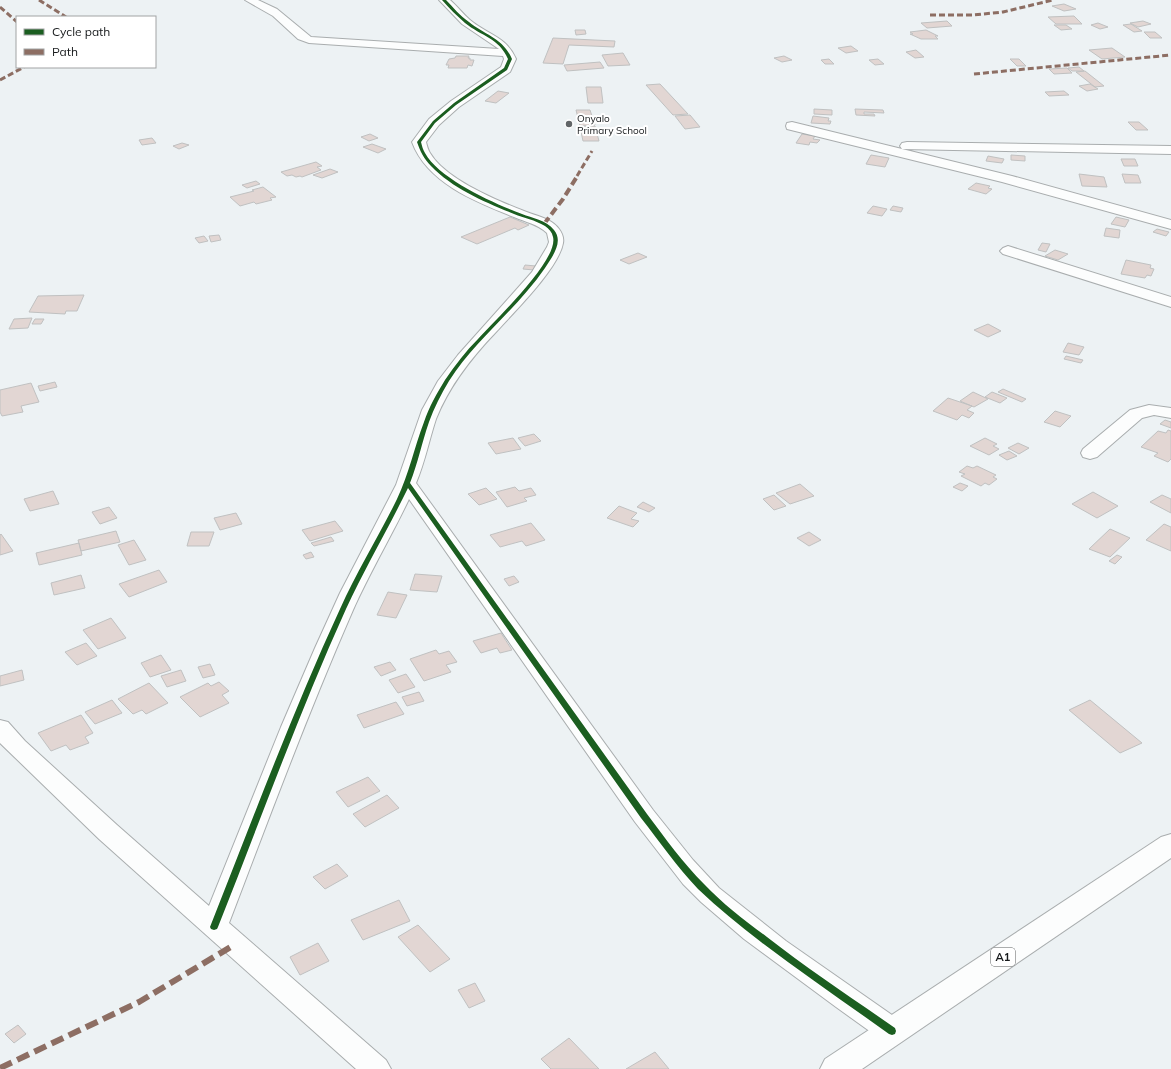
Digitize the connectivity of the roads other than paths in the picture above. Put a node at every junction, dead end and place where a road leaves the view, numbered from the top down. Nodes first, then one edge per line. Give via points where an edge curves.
1 (250, 0) edge
2 (444, 0) edge
3 (508, 53) junction
4 (792, 126) dead end
5 (872, 146) junction
6 (1171, 150) edge
7 (1171, 225) edge
8 (1008, 251) dead end
9 (1171, 302) edge
10 (1171, 413) edge
11 (1090, 453) dead end
12 (407, 484) junction
13 (0, 728) edge
14 (1171, 844) edge
15 (214, 927) junction
16 (892, 1031) junction
17 (376, 1069) edge
18 (836, 1069) edge

1 - 3 street via 276,13 302,37 309,40
2 - 3 street via 467,22 500,44
3 - 12 street via 510,59 506,69 455,104 434,122 419,142 420,150 441,172 464,189 553,230 556,243 543,267 525,291 469,351 442,389 426,419
4 - 5 street
5 - 6 street
5 - 7 street via 1007,179
8 - 9 street
10 - 11 street via 1144,410
12 - 15 street via 344,606
12 - 16 street via 644,816 686,870 709,894 743,922
13 - 15 street via 70,796
14 - 16 highway, A1
15 - 17 street
16 - 18 highway, A1

